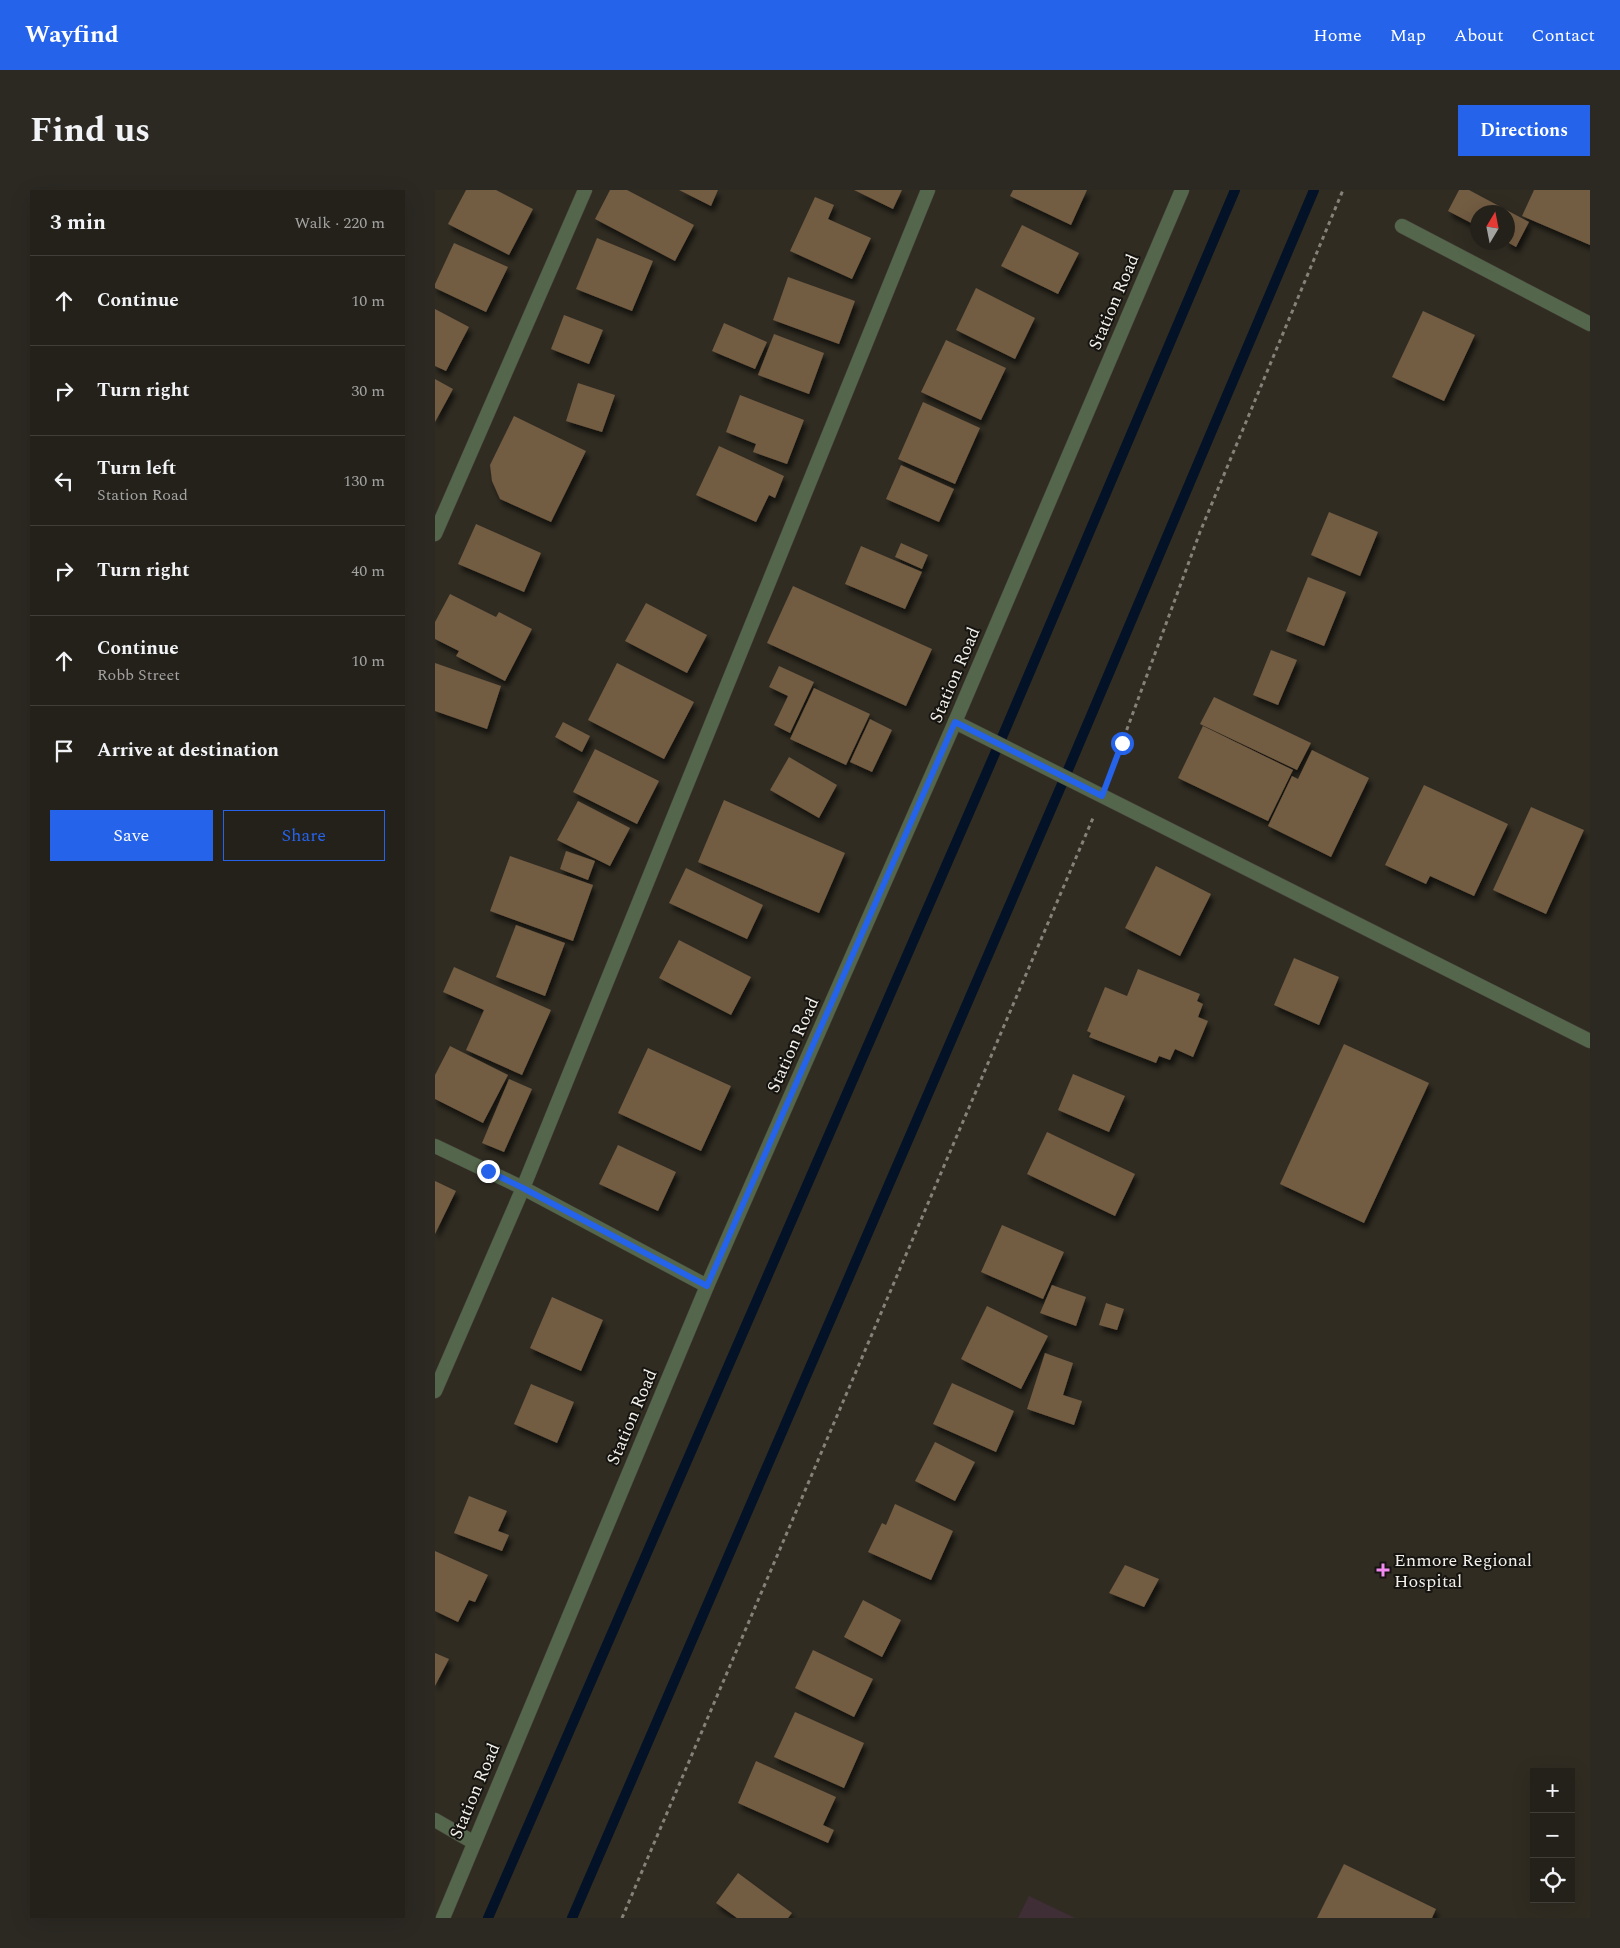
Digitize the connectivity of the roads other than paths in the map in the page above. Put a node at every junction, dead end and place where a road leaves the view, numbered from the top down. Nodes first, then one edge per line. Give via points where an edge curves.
1 (585, 190) edge
2 (929, 190) edge
3 (1182, 190) edge
4 (1402, 226) dead end
5 (1590, 324) edge
6 (435, 534) edge
7 (955, 722) junction
8 (1590, 1041) edge
9 (435, 1146) edge
10 (523, 1188) junction
11 (707, 1286) junction
12 (435, 1391) edge
13 (435, 1820) edge
14 (473, 1842) junction
15 (443, 1918) edge

1 - 6 street
2 - 10 street
3 - 7 street, Station Road
4 - 5 street
7 - 8 street
7 - 11 street, Station Road
9 - 10 street
10 - 11 street
10 - 12 street
11 - 14 street, Station Road
13 - 14 street
14 - 15 street, Station Road

